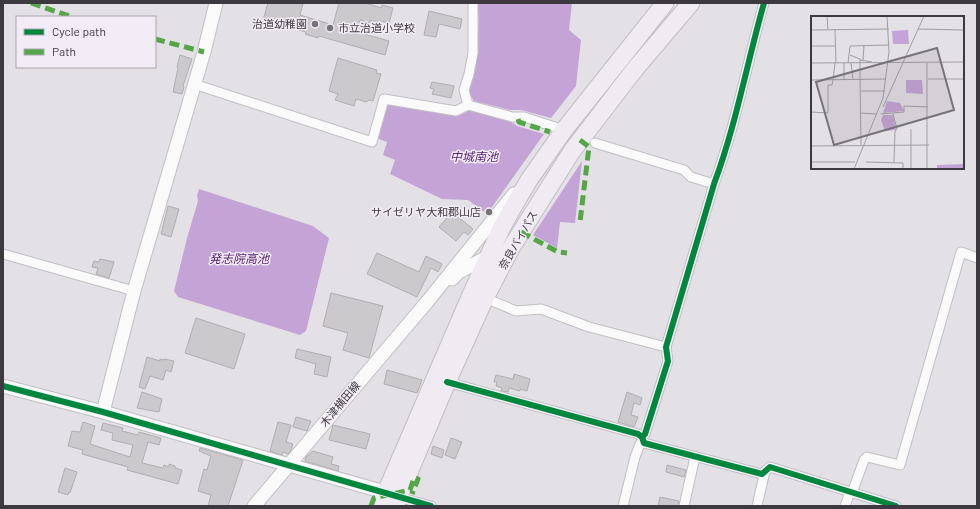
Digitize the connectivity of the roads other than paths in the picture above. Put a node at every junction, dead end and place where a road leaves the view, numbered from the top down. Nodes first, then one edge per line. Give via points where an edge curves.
1 (216, 3) edge
2 (473, 3) edge
3 (665, 3) edge
4 (691, 3) edge
5 (764, 3) edge
6 (194, 84) junction
7 (468, 105) junction
8 (512, 117) junction
9 (556, 129) junction
10 (595, 143) dead end
11 (529, 180) junction
12 (714, 184) junction
13 (546, 191) junction
14 (3, 254) edge
15 (488, 257) junction
16 (977, 258) edge
17 (134, 291) junction
18 (485, 298) junction
19 (427, 302) junction
20 (666, 347) junction
21 (447, 382) junction
22 (3, 386) edge
23 (103, 412) junction
24 (643, 440) junction
25 (695, 457) junction
26 (289, 466) junction
27 (766, 470) junction
28 (851, 493) junction
29 (389, 500) edge
30 (254, 506) edge
31 (431, 506) edge
32 (623, 506) edge
33 (684, 506) edge
34 (757, 506) edge
35 (845, 506) edge
36 (896, 506) edge

1 - 6 street
2 - 7 street via 473,53 464,90
3 - 9 highway, 奈良バイパス
4 - 13 highway, 奈良バイパス via 599,115
5 - 12 street via 744,86
6 - 7 street via 372,142 384,99 456,111
6 - 17 street
7 - 8 street
8 - 9 street
8 - 9 street via 524,117
9 - 11 highway, 奈良バイパス
10 - 12 street via 684,170 691,177
11 - 15 highway, 奈良バイパス via 501,228
11 - 19 street, 木津横田線 via 521,185
12 - 20 street
13 - 15 street, 木津横田線 via 503,245
13 - 18 highway, 奈良バイパス via 511,248
14 - 17 street
15 - 19 street, 木津横田線 via 459,272
15 - 29 highway, 奈良バイパス
16 - 28 street via 961,252 900,464 867,457
17 - 23 street
18 - 20 street via 516,311 540,309 589,327
18 - 21 highway, 奈良バイパス
19 - 26 street, 木津横田線
20 - 24 street via 668,361
21 - 24 street via 638,434
21 - 29 highway, 奈良バイパス
22 - 23 street
23 - 26 street
24 - 25 street
24 - 32 street via 635,457
25 - 27 street via 762,474
25 - 33 street
26 - 29 street
26 - 30 street, 木津横田線
27 - 28 street via 770,467
27 - 34 street
28 - 35 street
28 - 36 street
29 - 31 street

